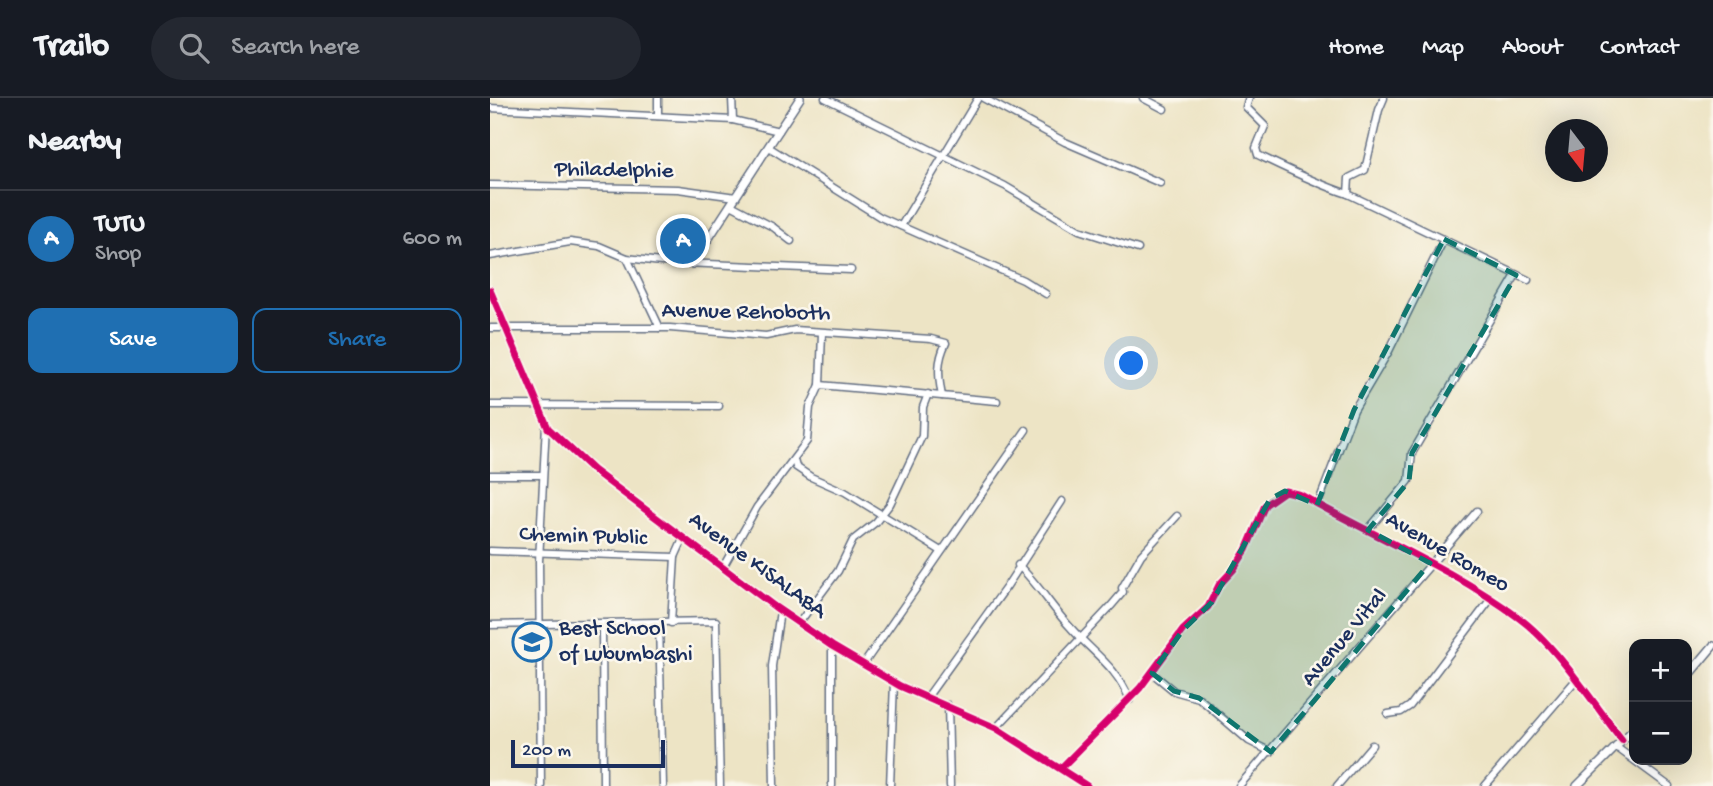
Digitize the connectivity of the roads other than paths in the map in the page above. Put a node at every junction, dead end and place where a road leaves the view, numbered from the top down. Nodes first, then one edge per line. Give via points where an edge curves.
1 (658, 98) edge
2 (732, 98) edge
3 (800, 98) edge
4 (825, 98) edge
5 (978, 98) edge
6 (983, 98) edge
7 (1143, 98) edge
8 (1248, 98) edge
9 (1384, 98) edge
10 (490, 108) edge
11 (1164, 109) dead end
12 (658, 116) junction
13 (733, 120) junction
14 (779, 131) junction
15 (769, 148) junction
16 (941, 154) junction
17 (1160, 183) dead end
18 (490, 185) edge
19 (1348, 194) junction
20 (736, 197) junction
21 (731, 205) junction
22 (901, 226) junction
23 (1444, 239) junction
24 (791, 241) dead end
25 (1138, 249) dead end
26 (490, 256) edge
27 (627, 258) junction
28 (692, 264) junction
29 (851, 270) dead end
30 (1516, 275) junction
31 (1528, 280) dead end
32 (490, 290) edge
33 (1046, 294) dead end
34 (490, 328) edge
35 (506, 328) junction
36 (660, 328) junction
37 (822, 333) junction
38 (820, 385) junction
39 (928, 394) junction
40 (942, 396) junction
41 (997, 401) dead end
42 (490, 405) edge
43 (540, 406) junction
44 (719, 406) dead end
45 (546, 422) junction
46 (1026, 430) dead end
47 (794, 460) junction
48 (490, 475) edge
49 (542, 475) junction
50 (1062, 501) dead end
51 (1318, 504) junction
52 (1477, 511) dead end
53 (881, 513) junction
54 (1177, 516) dead end
55 (1368, 530) junction
56 (684, 537) junction
57 (490, 551) edge
58 (941, 551) junction
59 (539, 553) junction
60 (675, 557) junction
61 (1430, 564) junction
62 (1018, 565) junction
63 (723, 567) junction
64 (1490, 600) junction
65 (780, 611) junction
66 (659, 623) junction
67 (671, 623) junction
68 (799, 623) junction
69 (540, 624) junction
70 (490, 625) edge
71 (601, 625) junction
72 (1082, 639) junction
73 (832, 646) junction
74 (1713, 646) edge
75 (863, 665) junction
76 (1692, 671) edge
77 (1152, 673) junction
78 (1575, 681) junction
79 (894, 682) junction
80 (928, 696) junction
81 (1130, 700) junction
82 (948, 705) junction
83 (1388, 714) dead end
84 (996, 728) junction
85 (1629, 734) edge
86 (1622, 740) junction
87 (1372, 745) dead end
88 (1616, 747) junction
89 (1271, 752) junction
90 (1061, 768) junction
91 (1082, 784) edge
92 (541, 786) edge
93 (603, 786) edge
94 (663, 786) edge
95 (720, 786) edge
96 (774, 786) edge
97 (832, 786) edge
98 (890, 786) edge
99 (950, 786) edge
100 (1238, 786) edge
101 (1337, 786) edge
102 (1485, 786) edge
103 (1577, 786) edge
104 (1669, 786) edge

1 - 12 street
2 - 13 street
3 - 14 street
4 - 16 street
5 - 16 street
6 - 17 street via 1065,142
7 - 11 street
8 - 19 street via 1246,107 1265,126 1256,148 1258,155
9 - 19 street via 1365,170 1349,178
10 - 12 street
12 - 13 street
13 - 14 street
14 - 15 street
15 - 20 street
15 - 22 street
16 - 22 street
16 - 25 street via 1079,230
18 - 20 street, Philadelphie via 678,189
19 - 23 street
20 - 21 street
21 - 24 street
21 - 28 street
22 - 33 street
23 - 30 street
23 - 51 street via 1354,410
26 - 27 street via 570,242 599,246
27 - 28 street
27 - 36 street
28 - 29 street
30 - 31 street
30 - 55 street via 1412,453 1409,481
32 - 35 street, Avenue KISALABA
34 - 35 street, Avenue Rehoboth
35 - 36 street, Avenue Rehoboth
35 - 43 street, Avenue KISALABA
36 - 37 street, Avenue Rehoboth via 766,335 794,330
37 - 38 street
37 - 40 street, Avenue Rehoboth via 946,343 939,357
38 - 39 street
38 - 47 street via 810,407 807,441
39 - 40 street
39 - 53 street via 922,436 890,504
40 - 41 street
42 - 43 street
43 - 44 street
43 - 45 street, Avenue KISALABA
45 - 49 street
45 - 56 street, Avenue KISALABA via 593,470
46 - 58 street
47 - 53 street via 796,467 811,477
47 - 63 street via 757,508
48 - 49 street
49 - 59 street
50 - 62 street
51 - 55 street, Avenue Romeo
51 - 77 street, Avenue Romeo via 1285,491 1265,505 1246,550 1212,602 1183,630
52 - 61 street, Avenue Vital
53 - 58 street
53 - 68 street via 853,540 838,571
54 - 72 street via 1141,555 1123,592
55 - 61 street, Avenue Romeo
56 - 60 street
56 - 63 street, Avenue KISALABA
57 - 59 street, Chemin Public
58 - 75 street
59 - 60 street, Chemin Public
59 - 69 street
60 - 67 street
61 - 64 street, Avenue Romeo
61 - 89 street, Avenue Vital
62 - 72 street
62 - 80 street
63 - 65 street, Avenue KISALABA
64 - 78 street, Avenue Romeo via 1520,618
64 - 83 street via 1410,706
65 - 68 street, Avenue KISALABA
65 - 96 street via 772,666
66 - 67 street
66 - 71 street
66 - 94 street
67 - 95 street via 716,621
68 - 73 street, Avenue KISALABA
69 - 70 street
69 - 71 street
69 - 92 street
71 - 93 street
72 - 81 street via 1108,663
72 - 84 street
73 - 75 street, Avenue KISALABA
73 - 97 street
74 - 76 street
75 - 79 street, Avenue KISALABA
77 - 81 street
77 - 89 street via 1174,691 1199,698 1249,741
78 - 86 street, Avenue Romeo
78 - 102 street
79 - 80 street, Avenue KISALABA
79 - 98 street
80 - 82 street, Avenue KISALABA
81 - 90 street
82 - 84 street, Avenue KISALABA
82 - 99 street
84 - 90 street, Avenue KISALABA
85 - 86 street
86 - 88 street
87 - 101 street
88 - 103 street
88 - 104 street
89 - 100 street, Avenue Vital
90 - 91 street, Avenue KISALABA

